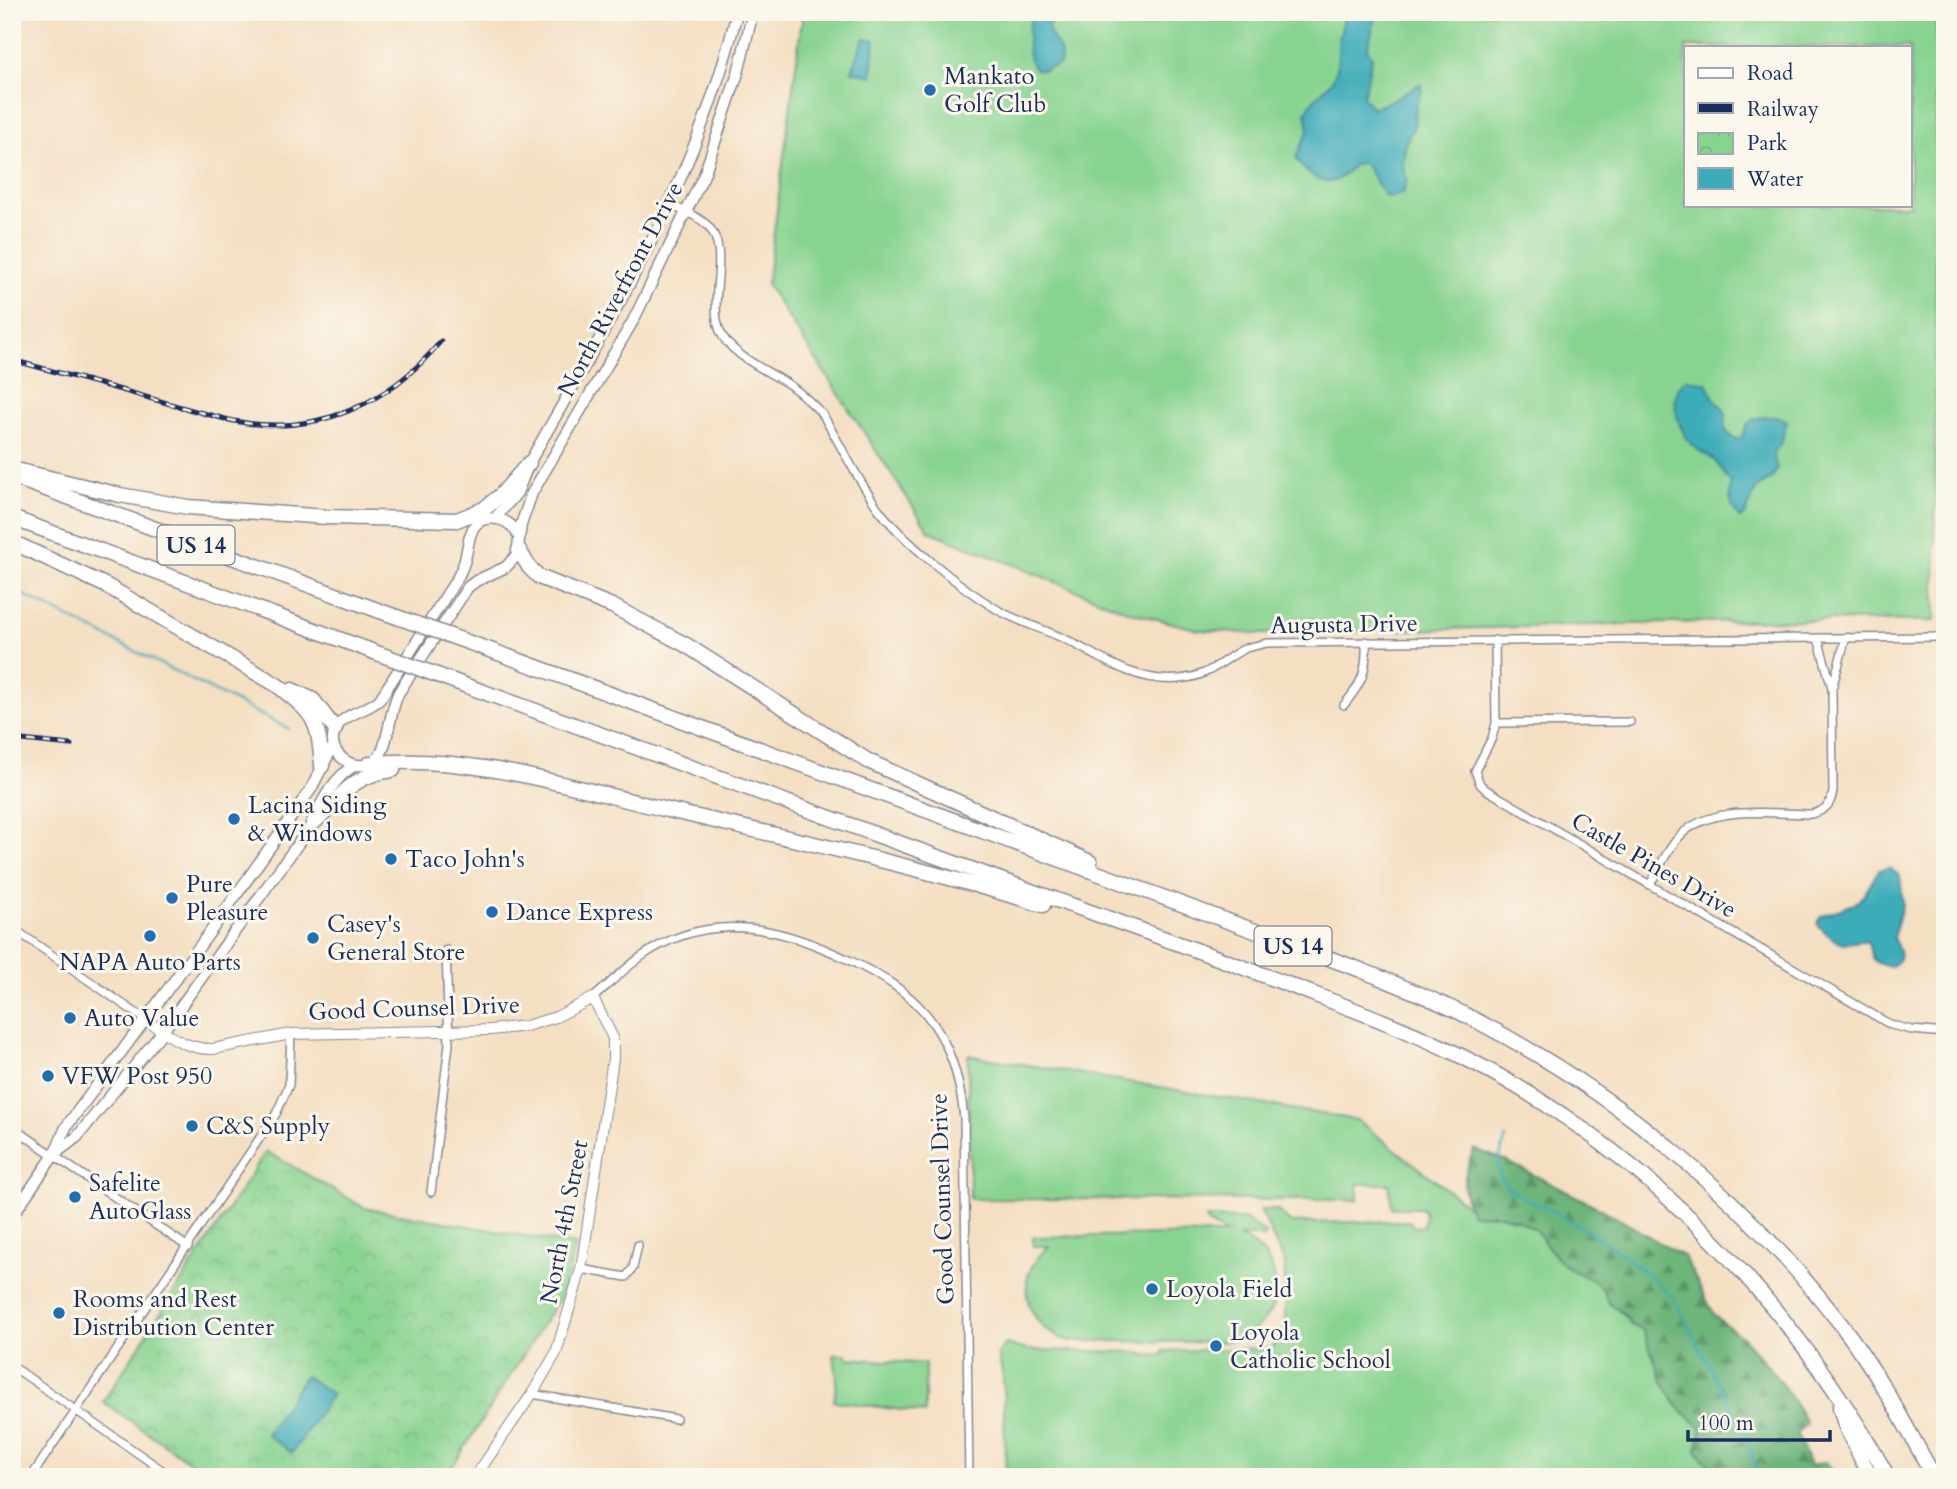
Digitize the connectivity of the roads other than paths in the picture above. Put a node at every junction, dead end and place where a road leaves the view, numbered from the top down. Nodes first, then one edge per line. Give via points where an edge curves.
1 (737, 12) edge
2 (753, 12) edge
3 (668, 204) junction
4 (685, 212) junction
5 (529, 463) junction
6 (12, 469) edge
7 (12, 477) edge
8 (12, 518) edge
9 (483, 518) junction
10 (12, 542) edge
11 (519, 543) junction
12 (1818, 638) junction
13 (1846, 638) junction
14 (1945, 638) edge
15 (1495, 640) junction
16 (1366, 641) junction
17 (277, 685) junction
18 (1832, 689) junction
19 (1344, 705) dead end
20 (1630, 722) dead end
21 (1496, 723) junction
22 (335, 729) junction
23 (333, 746) junction
24 (362, 765) junction
25 (451, 765) junction
26 (322, 766) junction
27 (313, 823) junction
28 (1650, 885) junction
29 (1163, 898) junction
30 (14, 934) edge
31 (1195, 949) junction
32 (446, 950) dead end
33 (593, 998) junction
34 (146, 1020) junction
35 (163, 1031) junction
36 (448, 1031) junction
37 (1945, 1033) edge
38 (291, 1034) junction
39 (12, 1127) edge
40 (54, 1154) junction
41 (431, 1192) dead end
42 (12, 1216) edge
43 (638, 1245) dead end
44 (188, 1247) junction
45 (581, 1269) junction
46 (12, 1366) edge
47 (1833, 1387) junction
48 (532, 1394) junction
49 (1895, 1404) junction
50 (76, 1411) junction
51 (676, 1419) dead end
52 (31, 1477) edge
53 (172, 1477) edge
54 (475, 1477) edge
55 (969, 1477) edge
56 (1870, 1477) edge
57 (1888, 1477) edge
58 (1934, 1477) edge
59 (1943, 1477) edge

1 - 3 main road, North Riverfront Drive via 701,131
2 - 4 main road, North Riverfront Drive via 712,152
3 - 4 street
3 - 5 main road, North Riverfront Drive via 635,275
4 - 11 main road, North Riverfront Drive via 645,299 532,493
4 - 16 street, Augusta Drive via 707,224 718,242 714,310 720,332 735,350 813,403 891,525 998,610 1111,664 1160,679 1199,675 1247,648 1267,643
5 - 9 highway
5 - 9 main road, North Riverfront Drive via 517,493
6 - 9 highway via 120,495 224,511 422,520
7 - 29 highway, US 14, bridge
8 - 31 highway, US 14, bridge
9 - 11 main road via 511,525
9 - 22 main road, North Riverfront Drive via 470,533 458,577 380,699
10 - 17 highway via 107,586
11 - 24 main road via 513,562 468,587 405,680 392,705 380,755
11 - 29 highway via 529,567 540,577 612,606 686,645 867,761
12 - 13 street, Augusta Drive
12 - 15 street, Augusta Drive
12 - 18 street
13 - 14 street, Augusta Drive
13 - 18 street
15 - 16 street, Augusta Drive
15 - 21 street, Castle Pines Drive
16 - 19 street via 1364,674
17 - 22 highway via 313,700
17 - 26 highway via 314,720
18 - 28 street via 1833,791 1828,806 1811,814 1729,814 1700,821 1673,845
20 - 21 street
21 - 28 street, Castle Pines Drive via 1475,771 1480,784
22 - 23 main road
23 - 24 main road via 342,760
23 - 26 main road
24 - 25 highway via 414,761
24 - 27 main road via 337,779
25 - 27 highway via 386,771 360,779
25 - 31 highway via 516,775 920,869
26 - 34 main road via 311,789
27 - 35 main road
28 - 37 street, Castle Pines Drive via 1891,1026
29 - 49 highway, US 14 via 1419,994 1580,1080 1715,1186 1757,1229 1841,1324
30 - 34 street
31 - 47 highway, US 14 via 1450,1051 1589,1135 1647,1178 1734,1261
32 - 36 street
33 - 36 street, Good Counsel Drive via 526,1026
33 - 45 street, North 4th Street via 613,1038 614,1059
33 - 55 street, Good Counsel Drive via 645,952 666,942 712,929 756,928 790,935 887,979 928,1016 954,1063 964,1118
34 - 35 street, Good Counsel Drive
34 - 40 main road via 66,1127
35 - 38 street, Good Counsel Drive via 201,1050
35 - 40 main road via 77,1138
36 - 38 street, Good Counsel Drive
36 - 41 street
38 - 44 street via 291,1070 284,1100
39 - 40 street
40 - 42 main road
40 - 44 street
43 - 45 street via 626,1277
44 - 50 street
45 - 48 street, North 4th Street via 556,1353
46 - 50 street
47 - 56 highway
47 - 57 highway, US 14
48 - 51 street
48 - 54 street, North 4th Street
49 - 58 highway, US 14
49 - 59 highway
50 - 52 street
50 - 53 street

